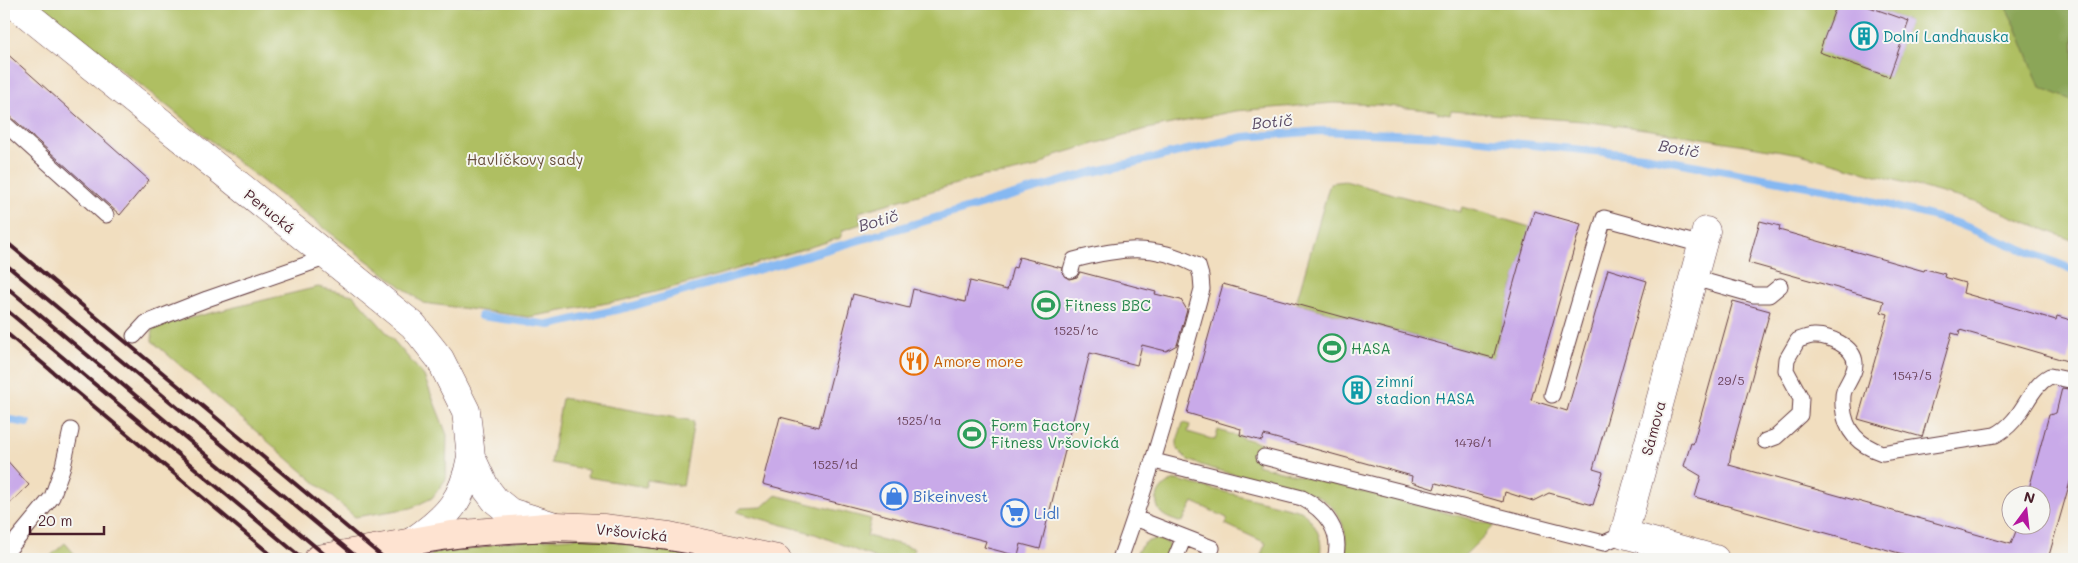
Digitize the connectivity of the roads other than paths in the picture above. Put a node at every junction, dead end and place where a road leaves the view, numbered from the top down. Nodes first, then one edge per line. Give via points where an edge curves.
1 (14, 4) edge
2 (4, 123) edge
3 (106, 215) dead end
4 (1704, 238) joint
5 (328, 257) junction
6 (1071, 270) dead end
7 (1694, 278) junction
8 (1780, 286) dead end
9 (134, 336) dead end
10 (2074, 381) edge
11 (1552, 395) dead end
12 (71, 430) dead end
13 (1765, 441) dead end
14 (471, 457) junction
15 (1264, 457) dead end
16 (1154, 462) junction
17 (1135, 518) junction
18 (557, 526) junction
19 (1624, 534) junction
20 (1184, 537) junction
21 (414, 541) junction
22 (4, 555) edge
23 (318, 559) edge
24 (777, 559) edge
25 (1120, 559) edge
26 (1175, 559) edge
27 (1207, 559) edge
28 (1335, 559) edge
29 (1715, 559) edge

1 - 5 street, Perucká
2 - 3 lane
4 - 7 street, Sámova
4 - 11 lane via 1604,218
5 - 9 lane via 146,322
5 - 14 street, Perucká via 413,325 440,359 466,411
6 - 16 lane via 1074,260 1110,250 1142,249 1166,253 1198,266 1202,290
7 - 8 lane via 1754,295 1769,295
7 - 19 street, Sámova
10 - 13 lane via 2050,376 2042,381 2013,423 1995,435 1882,453 1866,448 1854,437 1844,417 1843,393 1855,365 1853,355 1832,339 1813,336 1798,340 1787,359 1786,370 1801,398 1800,415 1776,437
12 - 22 lane via 52,497
14 - 18 street, Perucká via 485,487 510,512
14 - 21 street, Perucká via 465,481 454,504 442,520
15 - 19 lane via 1604,543
16 - 17 lane
16 - 28 lane via 1302,498 1315,505 1334,530 1338,552
17 - 20 lane
17 - 25 lane
18 - 21 main road, Vršovická via 485,531
18 - 24 main road, Vršovická via 669,536
19 - 29 street
20 - 26 lane
20 - 27 lane via 1212,548
21 - 23 main road, Vršovická

